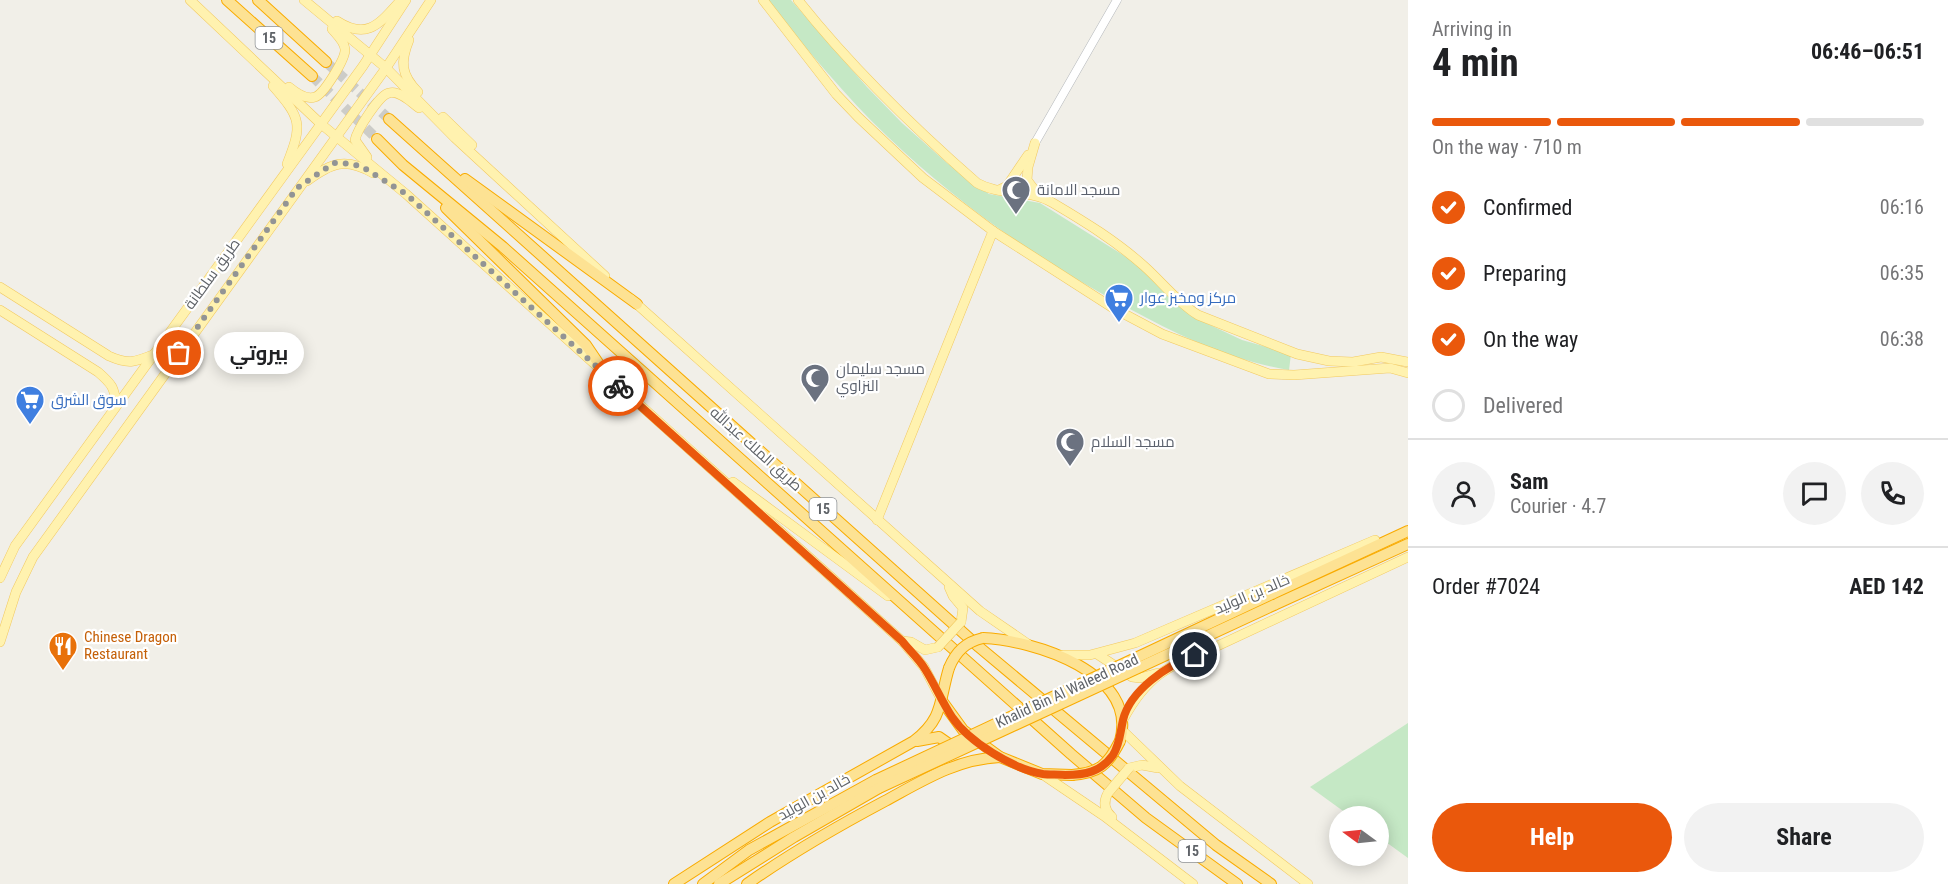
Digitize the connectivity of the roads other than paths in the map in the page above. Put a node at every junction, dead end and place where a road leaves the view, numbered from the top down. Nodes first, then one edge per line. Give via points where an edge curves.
1 (190, 0) edge
2 (227, 0) edge
3 (258, 0) edge
4 (304, 0) edge
5 (401, 0) edge
6 (406, 0) edge
7 (431, 0) edge
8 (763, 0) edge
9 (798, 0) edge
10 (1117, 0) edge
11 (420, 16) junction
12 (240, 48) junction
13 (371, 55) junction
14 (326, 62) tunnel mouth
15 (386, 68) junction
16 (312, 76) tunnel mouth
17 (389, 119) tunnel mouth
18 (321, 124) junction
19 (336, 136) junction
20 (455, 138) junction
21 (376, 139) tunnel mouth
22 (1035, 143) junction
23 (423, 148) junction
24 (403, 165) junction
25 (283, 177) junction
26 (298, 188) junction
27 (997, 190) junction
28 (406, 194) junction
29 (1049, 201) junction
30 (993, 231) junction
31 (570, 245) junction
32 (0, 287) edge
33 (637, 304) junction
34 (0, 310) edge
35 (154, 354) junction
36 (1408, 362) edge
37 (1408, 373) edge
38 (609, 379) junction
39 (116, 406) junction
40 (687, 449) junction
41 (877, 520) junction
42 (1408, 526) edge
43 (1408, 531) edge
44 (1408, 544) edge
45 (1408, 557) edge
46 (0, 579) edge
47 (948, 584) junction
48 (1273, 599) junction
49 (915, 616) junction
50 (902, 641) junction
51 (0, 642) edge
52 (1028, 644) junction
53 (1097, 654) junction
54 (1058, 655) junction
55 (1160, 672) junction
56 (942, 701) junction
57 (1122, 731) junction
58 (914, 741) junction
59 (1000, 757) junction
60 (1163, 770) junction
61 (940, 772) junction
62 (1042, 774) junction
63 (878, 784) junction
64 (1123, 831) junction
65 (674, 884) edge
66 (703, 884) edge
67 (719, 884) edge
68 (747, 884) edge
69 (1193, 884) edge
70 (1237, 884) edge
71 (1270, 884) edge
72 (1308, 884) edge

1 - 12 main road
2 - 16 highway, 15
3 - 14 highway, 15
4 - 5 main road via 357,31 379,24
4 - 12 main road via 343,42 346,51 320,94 313,98 295,92
4 - 13 main road
6 - 13 main road, طريق سلطانة
7 - 11 main road
8 - 30 main road via 858,117 923,178
9 - 27 main road via 826,35 934,144 978,183
10 - 22 street
11 - 15 main road
11 - 31 main road via 402,59 411,84
12 - 18 main road
12 - 25 main road via 292,108 297,120 295,144
13 - 15 main road
13 - 18 main road, طريق سلطانة
15 - 19 main road, طريق سلطانة
15 - 20 main road
17 - 23 highway, طريق الملك عبدالله / 15
18 - 19 main road
18 - 25 main road, طريق سلطانة
19 - 26 main road, طريق سلطانة
19 - 28 main road
20 - 28 main road via 398,93 382,96 357,131 355,140 361,151
20 - 31 main road
21 - 24 highway, طريق الملك عبدالله / 15
22 - 27 main road via 1017,175
22 - 29 main road via 1027,180
23 - 33 highway
23 - 71 highway, طريق الملك عبدالله / 15 via 979,647 1216,845
24 - 38 highway via 586,345
24 - 49 highway, طريق الملك عبدالله / 15 via 503,248
25 - 35 main road, طريق سلطانة
26 - 28 main road via 334,163 353,164
26 - 51 main road, طريق سلطانة via 33,557 16,592
27 - 29 main road
28 - 38 main road
29 - 36 main road via 1110,238 1198,315 1297,354 1329,362 1381,357
30 - 37 main road via 1113,308 1162,334 1232,362 1269,374 1330,374 1390,368
30 - 41 main road
31 - 33 main road
32 - 35 main road via 123,363
33 - 41 main road
34 - 39 main road via 109,381 115,390
35 - 39 main road, طريق سلطانة
38 - 40 main road
39 - 46 main road, طريق سلطانة via 15,546
40 - 49 main road
40 - 50 main road
41 - 47 main road
42 - 53 main road, خالد بن الوليد via 1157,635
43 - 48 highway, Khalid Bin Al Waleed Road
44 - 48 highway, Khalid Bin Al Waleed Road
45 - 55 main road, خالد بن الوليد
47 - 50 main road, bridge via 963,608 961,622 938,647 925,650
47 - 52 main road
48 - 63 highway, Khalid Bin Al Waleed Road, bridge
49 - 70 highway, طريق الملك عبدالله / 15 via 1146,819
50 - 56 main road via 924,667
52 - 54 highway, خالد بن الوليد
52 - 56 highway, خالد بن الوليد, bridge via 983,638 971,641 954,657
53 - 54 main road, خالد بن الوليد
53 - 55 main road via 1132,677
54 - 57 highway, خالد بن الوليد via 1108,688 1116,701
55 - 57 main road, خالد بن الوليد via 1134,700
56 - 58 highway, خالد بن الوليد via 935,720
56 - 59 highway, خالد بن الوليد via 963,730
57 - 60 main road
57 - 62 highway, خالد بن الوليد, bridge via 1113,754 1103,766 1088,774
58 - 61 highway via 939,737 949,744 949,760
58 - 65 highway, خالد بن الوليد via 770,822
59 - 61 highway, خالد بن الوليد via 980,758
59 - 62 highway, خالد بن الوليد
60 - 64 main road, bridge via 1142,765 1129,768 1108,793 1106,809
60 - 72 main road
61 - 68 highway, خالد بن الوليد via 849,820
62 - 64 main road
63 - 66 highway, Khalid Bin Al Waleed Road via 749,850
63 - 67 highway, Khalid Bin Al Waleed Road
64 - 69 main road

